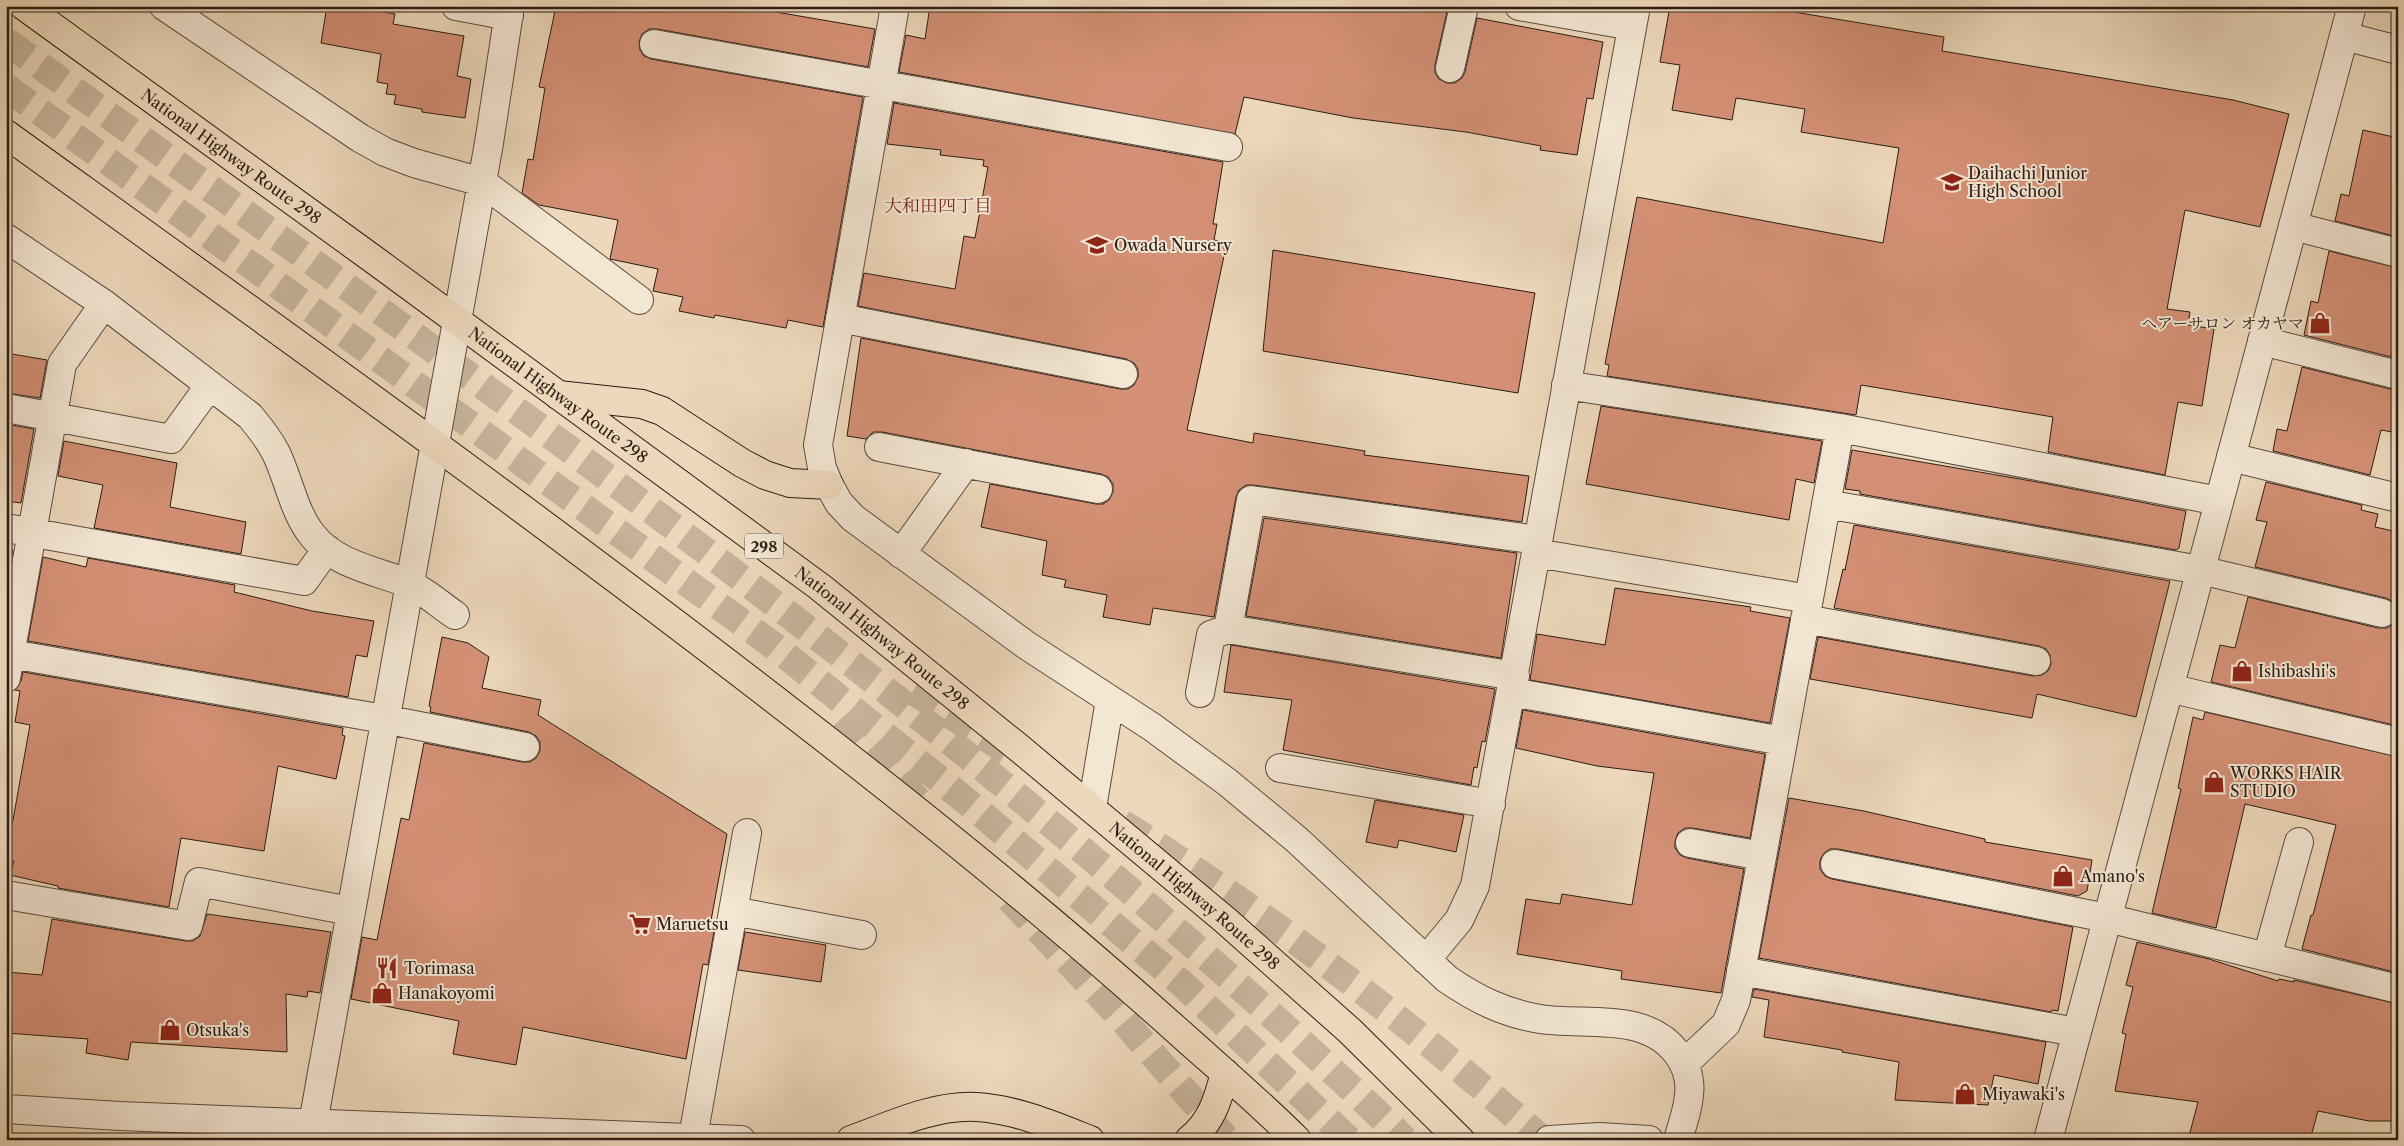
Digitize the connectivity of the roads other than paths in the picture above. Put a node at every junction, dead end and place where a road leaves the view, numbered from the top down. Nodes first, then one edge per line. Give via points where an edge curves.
1 (24, 6) edge
2 (456, 6) edge
3 (894, 6) edge
4 (1464, 6) edge
5 (1519, 6) edge
6 (2352, 6) edge
7 (177, 10) edge
8 (510, 11) edge
9 (1634, 16) edge
10 (2344, 36) junction
11 (654, 44) dead end
12 (2398, 50) edge
13 (1450, 68) dead end
14 (880, 86) junction
15 (6, 134) edge
16 (1228, 147) dead end
17 (482, 182) junction
18 (2293, 226) junction
19 (6, 238) edge
20 (2398, 253) edge
21 (639, 300) dead end
22 (104, 304) junction
23 (840, 318) junction
24 (457, 320) junction
25 (2262, 341) junction
26 (1123, 374) dead end
27 (2398, 375) edge
28 (210, 385) junction
29 (1566, 385) junction
30 (558, 395) junction
31 (6, 408) edge
32 (51, 417) junction
33 (1840, 428) junction
34 (435, 442) junction
35 (879, 447) dead end
36 (2231, 458) junction
37 (966, 464) junction
38 (829, 485) junction
39 (1098, 489) dead end
40 (2398, 498) edge
41 (2219, 501) junction
42 (1826, 504) junction
43 (19, 530) edge
44 (1537, 547) junction
45 (327, 549) junction
46 (902, 554) junction
47 (2200, 570) junction
48 (409, 584) junction
49 (1807, 609) junction
50 (12, 610) edge
51 (2382, 613) dead end
52 (455, 615) dead end
53 (1228, 629) junction
54 (2036, 661) dead end
55 (8, 666) edge
56 (1513, 684) junction
57 (2169, 688) junction
58 (1200, 693) dead end
59 (1110, 700) junction
60 (384, 719) junction
61 (1783, 741) junction
62 (2398, 742) edge
63 (525, 747) dead end
64 (1280, 768) dead end
65 (1491, 804) junction
66 (1092, 808) junction
67 (746, 833) dead end
68 (2299, 842) dead end
69 (1690, 843) dead end
70 (1762, 856) junction
71 (1835, 864) dead end
72 (6, 895) edge
73 (350, 911) junction
74 (733, 911) junction
75 (2107, 918) junction
76 (862, 935) dead end
77 (2267, 957) junction
78 (1426, 960) junction
79 (1741, 971) junction
80 (2398, 989) edge
81 (2076, 1032) junction
82 (1685, 1063) junction
83 (1225, 1073) junction
84 (6, 1109) edge
85 (311, 1131) edge
86 (693, 1137) junction
87 (741, 1140) edge
88 (851, 1140) edge
89 (1090, 1140) edge
90 (1190, 1140) edge
91 (1297, 1140) edge
92 (1460, 1140) edge
93 (1549, 1140) edge
94 (1649, 1140) edge
95 (1678, 1140) edge
96 (2048, 1140) edge

1 - 24 highway, National Highway Route 298 / 298
2 - 8 street
3 - 14 street
4 - 13 street
5 - 9 street
6 - 10 street
7 - 17 street via 377,148 414,163
8 - 17 street
9 - 29 street
10 - 12 street
10 - 18 street
11 - 14 street
14 - 16 street
14 - 23 street
15 - 34 highway
17 - 21 street
17 - 24 street
18 - 20 street
18 - 25 street
19 - 22 street
22 - 28 street
22 - 32 street via 62,364
23 - 26 street
23 - 38 street via 818,445
24 - 30 highway, National Highway Route 298 / 298
24 - 34 street
25 - 27 street
25 - 36 street
28 - 32 street via 171,439
28 - 45 street via 250,416 265,433 304,522
29 - 33 street
29 - 44 street
30 - 38 highway via 642,404 662,411 765,475 790,483
30 - 66 highway, National Highway Route 298 / 298 via 820,588
31 - 32 street
32 - 43 street
33 - 41 street
33 - 42 street
34 - 48 street
34 - 83 highway via 703,643 917,811 1053,922
35 - 37 street
36 - 40 street
36 - 41 street
37 - 39 street
37 - 46 street
38 - 46 street via 853,518
41 - 47 street
42 - 47 street
42 - 49 street
43 - 45 street via 304,581
43 - 50 street
44 - 49 street
44 - 53 street via 1251,500
44 - 56 street
45 - 48 street via 341,558
46 - 59 street via 1026,645
47 - 51 street
47 - 57 street
48 - 52 street
48 - 60 street
49 - 54 street
49 - 61 street
50 - 55 street
53 - 56 street
53 - 58 street via 1212,635
55 - 60 street
56 - 61 street
56 - 65 street
57 - 62 street
57 - 75 street
59 - 66 street
59 - 78 street via 1227,782 1296,839
60 - 63 street
60 - 73 street
61 - 70 street
64 - 65 street
65 - 78 street via 1475,886 1459,920
66 - 92 highway, National Highway Route 298 / 298 via 1350,1031
67 - 74 street
68 - 77 street
69 - 70 street
70 - 79 street
71 - 75 street
72 - 73 street via 188,926 199,882
73 - 85 street
74 - 76 street
74 - 86 street
75 - 77 street
75 - 81 street
77 - 80 street
78 - 82 street via 1447,979 1491,1006 1542,1019 1636,1026 1656,1034 1673,1047
79 - 81 street
79 - 82 street via 1736,1000 1726,1024
81 - 96 street
82 - 95 street via 1689,1097
83 - 90 highway via 1209,1119
83 - 91 highway
84 - 85 street
85 - 86 street
86 - 87 street
88 - 89 highway via 918,1116 945,1109 976,1107 1010,1112
93 - 94 street via 1599,1137

